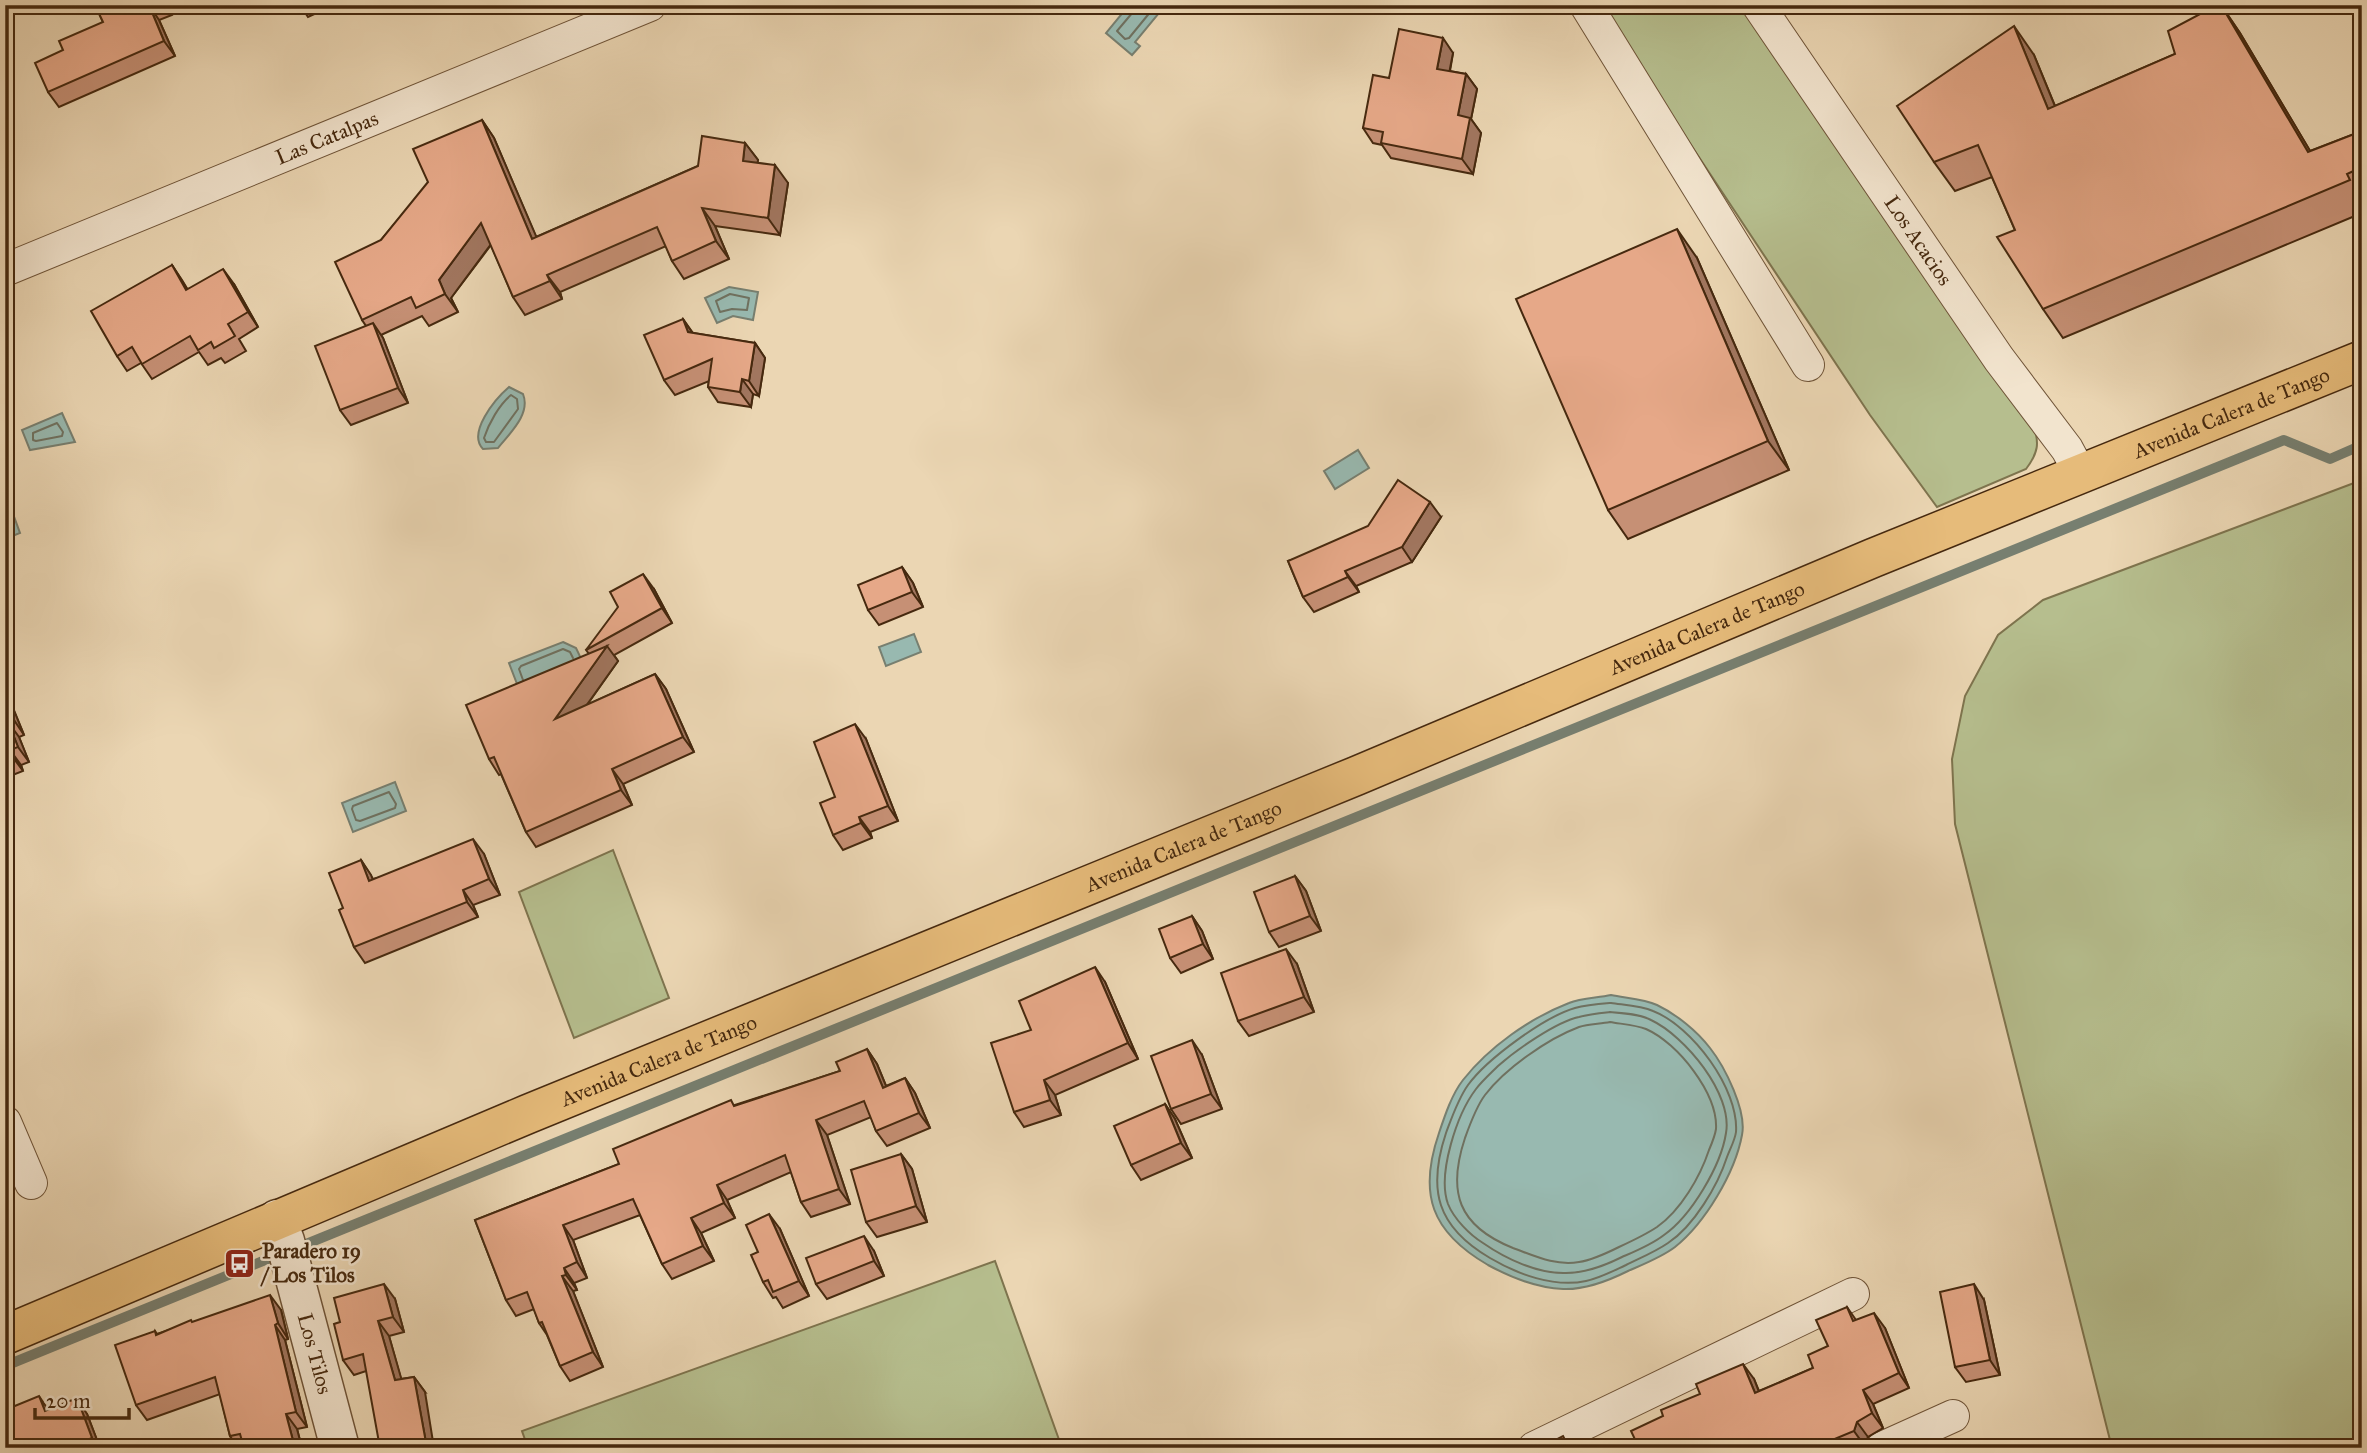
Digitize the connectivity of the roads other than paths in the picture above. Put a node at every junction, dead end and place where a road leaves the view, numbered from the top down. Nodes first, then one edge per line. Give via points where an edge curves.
1 (650, 5) edge
2 (1586, 5) edge
3 (1758, 5) edge
4 (5, 270) edge
5 (2362, 360) edge
6 (1808, 365) dead end
7 (2081, 475) junction
8 (5, 1122) edge
9 (31, 1183) dead end
10 (285, 1245) junction
11 (1853, 1294) dead end
12 (5, 1335) edge
13 (1953, 1416) dead end
14 (340, 1448) edge
15 (1534, 1448) edge
16 (1882, 1448) edge

1 - 4 street, Las Catalpas
2 - 6 street
3 - 7 street, Los Acacios
5 - 7 main road, Avenida Calera de Tango
7 - 10 main road, Avenida Calera de Tango via 744,1024
8 - 9 street
10 - 12 main road, Avenida Calera de Tango
10 - 14 street, Los Tilos
11 - 15 street
13 - 16 street

